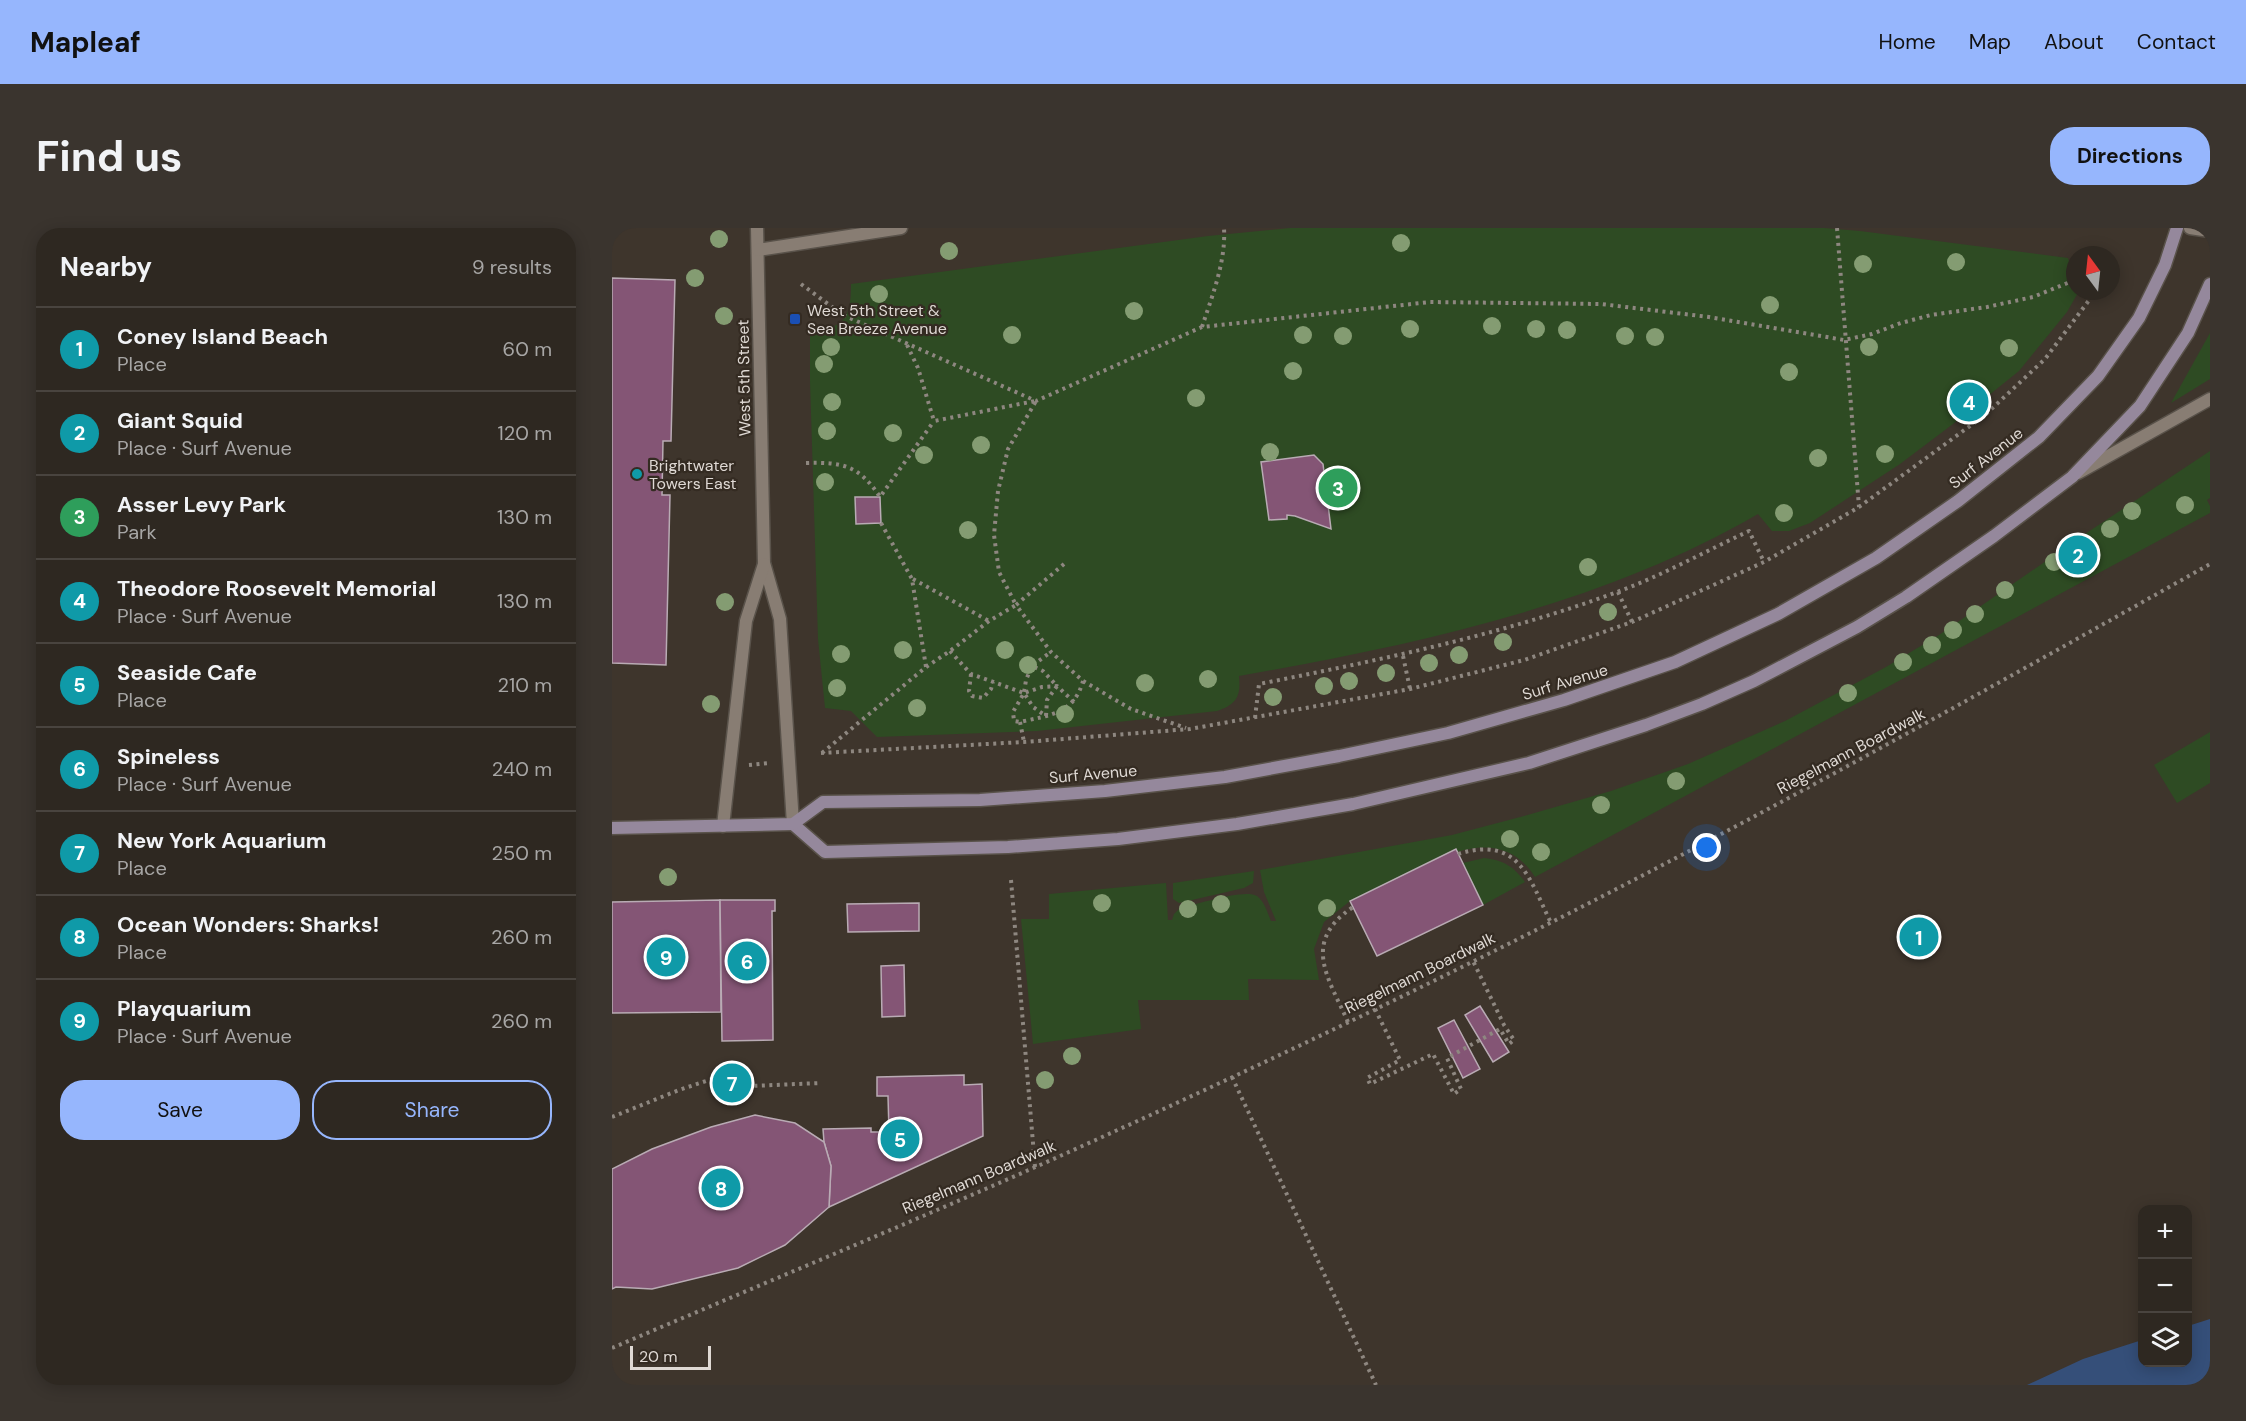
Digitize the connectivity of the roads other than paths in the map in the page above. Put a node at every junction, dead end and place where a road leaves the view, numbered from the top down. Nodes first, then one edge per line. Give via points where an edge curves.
1 (758, 228) edge
2 (901, 228) edge
3 (2177, 228) edge
4 (2190, 228) edge
5 (2210, 231) edge
6 (758, 250) junction
7 (2210, 284) edge
8 (2210, 399) edge
9 (2072, 477) junction
10 (764, 563) junction
11 (793, 824) junction
12 (723, 825) junction
13 (612, 828) edge

1 - 6 street, West 5th Street
2 - 6 street
3 - 11 main road, Surf Avenue via 2165,265 2139,318 2098,376 2039,437 1958,501 1876,558 1778,614 1675,662 1564,700 1448,733 1225,777 980,800 823,802
4 - 5 street
6 - 10 street, West 5th Street
7 - 9 main road via 2188,333 2140,406
8 - 9 street
9 - 11 main road via 1906,597 1806,655 1646,726 1529,763 1353,804 1118,839 1008,847 825,852
10 - 11 street, West 5th Street via 780,619
10 - 12 street, West 5th Street via 746,621
11 - 12 main road
12 - 13 main road

